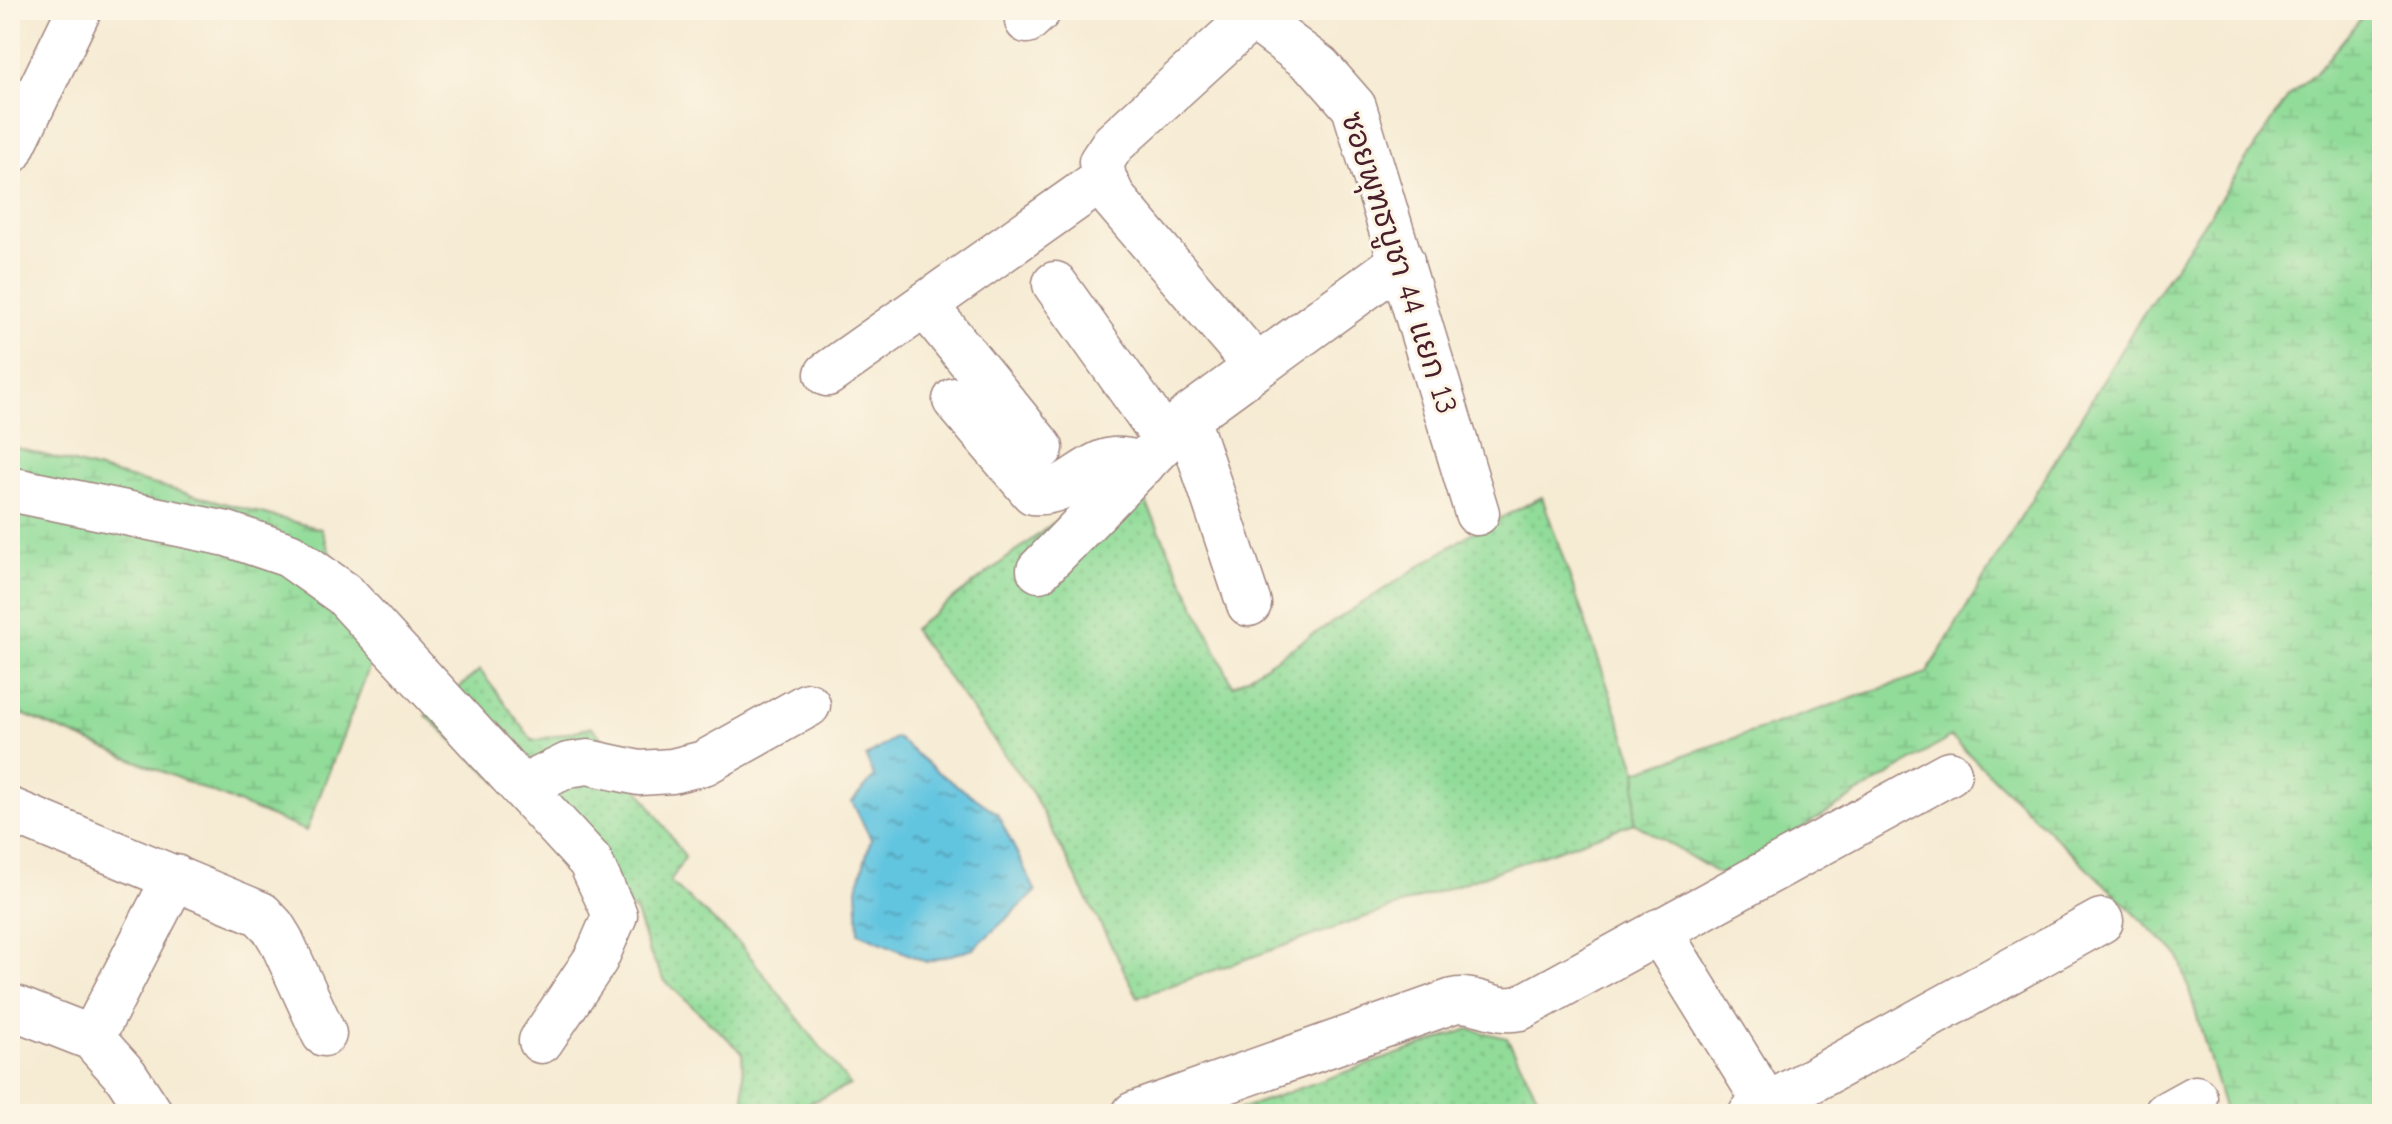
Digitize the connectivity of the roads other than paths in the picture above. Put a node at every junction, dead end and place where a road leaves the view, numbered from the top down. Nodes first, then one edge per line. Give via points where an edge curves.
1 (79, 10) edge
2 (1247, 13) edge
3 (10, 152) edge
4 (1104, 178) junction
5 (1402, 261) junction
6 (1055, 284) dead end
7 (925, 305) junction
8 (1257, 367) junction
9 (827, 374) dead end
10 (955, 400) dead end
11 (1166, 441) junction
12 (1041, 448) dead end
13 (10, 489) edge
14 (1477, 513) dead end
15 (1039, 570) dead end
16 (1249, 604) dead end
17 (808, 705) dead end
18 (1949, 773) dead end
19 (523, 787) junction
20 (10, 810) edge
21 (175, 877) junction
22 (2101, 921) dead end
23 (1659, 931) junction
24 (10, 1006) edge
25 (324, 1034) dead end
26 (92, 1038) junction
27 (541, 1041) dead end
28 (1759, 1110) edge
29 (151, 1114) edge
30 (1134, 1114) edge

1 - 3 street
2 - 4 street via 1113,144 1101,162
2 - 5 street, ซอยพุทธบูชา 44 แยก 13 via 1319,67 1354,107
4 - 7 street
4 - 8 street via 1114,199
5 - 8 street
5 - 14 street, ซอยพุทธบูชา 44 แยก 13
6 - 11 street
7 - 9 street
7 - 12 street
8 - 11 street
10 - 11 street via 1033,492 1047,493 1104,462
11 - 15 street
11 - 16 street
13 - 19 street via 227,534 289,555 344,594
17 - 19 street via 704,763 639,773 588,762 568,765
18 - 23 street
19 - 27 street via 590,861 615,915 596,959
20 - 21 street
21 - 25 street via 261,914 273,927
21 - 26 street
22 - 28 street
23 - 28 street
23 - 30 street via 1520,1008 1495,1010 1463,999 1453,1001
24 - 26 street
26 - 29 street

